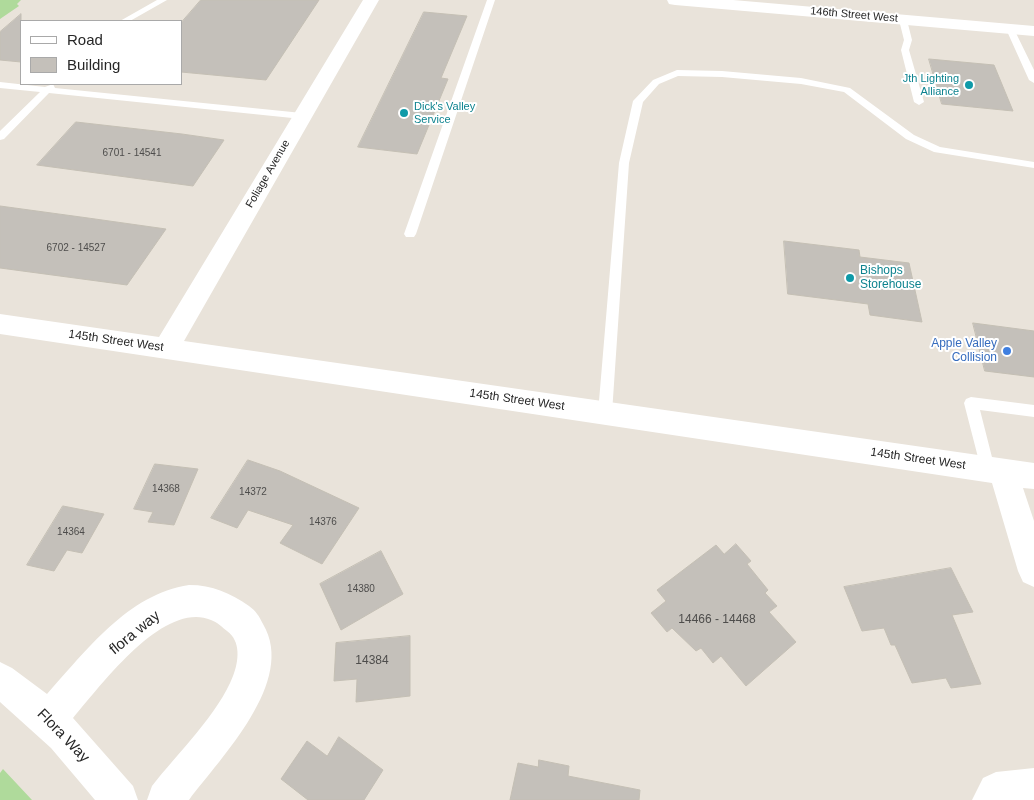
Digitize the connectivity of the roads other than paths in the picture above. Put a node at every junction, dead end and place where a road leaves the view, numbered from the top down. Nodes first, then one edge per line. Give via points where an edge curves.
1 (162, 0) edge
2 (371, 0) edge
3 (491, 0) edge
4 (674, 0) edge
5 (126, 20) edge
6 (904, 20) junction
7 (1010, 29) junction
8 (1034, 32) edge
9 (1034, 80) edge
10 (0, 84) edge
11 (20, 85) edge
12 (25, 85) edge
13 (50, 86) edge
14 (919, 102) dead end
15 (302, 116) junction
16 (0, 137) edge
17 (1034, 165) edge
18 (410, 234) dead end
19 (0, 324) edge
20 (166, 348) junction
21 (1034, 411) edge
22 (605, 412) junction
23 (995, 470) junction
24 (1034, 476) edge
25 (1034, 571) edge
26 (0, 680) edge
27 (48, 719) junction
28 (1034, 787) edge
29 (120, 800) edge
30 (166, 800) edge
31 (991, 800) edge

1 - 5 lane
2 - 15 street, Foliage Avenue
3 - 18 lane
4 - 6 street, 146th Street West
6 - 7 street, 146th Street West
6 - 14 lane via 908,40 905,50
7 - 8 street, 146th Street West
7 - 9 lane
10 - 11 lane
12 - 13 lane
13 - 15 lane
13 - 16 lane
15 - 20 street, Foliage Avenue
17 - 22 lane via 938,150 910,137 847,90 800,81 722,74 677,73 656,82 638,100 624,163
19 - 20 street, 145th Street West
20 - 22 street, 145th Street West
21 - 23 lane via 971,403
22 - 23 street, 145th Street West
23 - 24 street, 145th Street West
23 - 25 street
26 - 27 street, Flora Way
27 - 29 street, Flora Way
27 - 30 street, flora way via 122,639 158,611 191,601 213,603 234,613 250,630 256,655 248,688 232,716
28 - 31 street via 996,791

